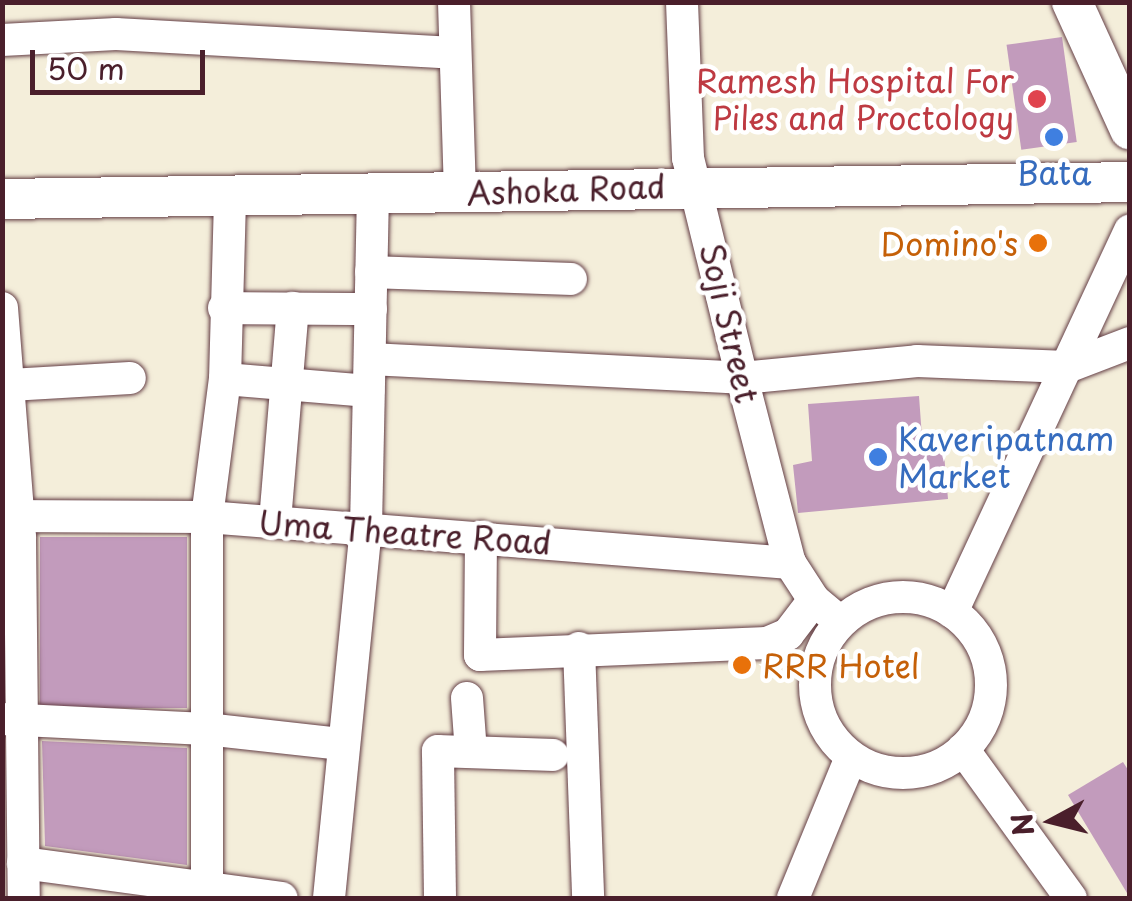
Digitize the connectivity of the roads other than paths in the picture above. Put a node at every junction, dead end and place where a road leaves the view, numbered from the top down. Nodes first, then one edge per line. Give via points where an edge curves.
1 (454, 2) edge
2 (682, 2) edge
3 (1072, 2) edge
4 (2, 40) edge
5 (453, 53) junction
6 (1121, 87) edge
7 (1130, 129) edge
8 (1130, 182) edge
9 (698, 185) junction
10 (460, 192) junction
11 (373, 194) junction
12 (230, 196) junction
13 (2, 199) edge
14 (1130, 230) edge
15 (371, 272) junction
16 (570, 279) dead end
17 (224, 308) junction
18 (293, 308) junction
19 (371, 309) junction
20 (3, 320) edge
21 (1130, 343) edge
22 (1067, 368) junction
23 (369, 375) junction
24 (130, 378) dead end
25 (742, 378) junction
26 (225, 379) junction
27 (285, 384) junction
28 (10, 385) junction
29 (8, 431) edge
30 (11, 515) edge
31 (207, 517) junction
32 (275, 522) junction
33 (366, 528) junction
34 (481, 538) junction
35 (790, 563) junction
36 (814, 600) junction
37 (952, 612) junction
38 (840, 622) junction
39 (579, 648) junction
40 (467, 698) dead end
41 (12, 720) edge
42 (206, 729) junction
43 (342, 744) junction
44 (964, 749) junction
45 (471, 752) junction
46 (552, 755) dead end
47 (852, 757) junction
48 (23, 863) junction
49 (207, 893) edge
50 (24, 898) edge
51 (282, 898) edge
52 (329, 898) edge
53 (440, 898) edge
54 (588, 898) edge
55 (793, 898) edge
56 (1071, 898) edge

1 - 5 street
2 - 9 street, Soji Street via 684,134
3 - 6 main road
4 - 5 street via 116,34
5 - 10 street
6 - 7 main road
8 - 9 main road, Ashoka Road
9 - 10 main road, Ashoka Road
9 - 25 street, Soji Street
10 - 11 main road, Ashoka Road
11 - 12 main road, Ashoka Road
11 - 15 street
12 - 13 main road, Ashoka Road
12 - 17 street
14 - 22 street
15 - 16 street
15 - 19 street
17 - 18 street
17 - 26 street
18 - 19 street
18 - 27 street
19 - 23 street
20 - 28 street
21 - 22 street
22 - 25 street via 917,360
22 - 37 street
23 - 25 street
23 - 27 street
23 - 33 street
24 - 28 street
25 - 35 street, Soji Street
26 - 27 street
26 - 31 street
27 - 32 street
28 - 29 street
29 - 30 street
30 - 31 street, Uma Theatre Road
30 - 41 street
31 - 32 street, Uma Theatre Road
31 - 42 street
32 - 33 street, Uma Theatre Road
33 - 34 street, Uma Theatre Road
33 - 43 street
34 - 35 street, Uma Theatre Road
34 - 39 street via 480,655
35 - 36 street, Soji Street
36 - 38 street, Soji Street
36 - 39 street via 788,634 767,644
37 - 38 street via 924,599 894,597
37 - 44 street via 971,630 990,678 979,728
38 - 47 street via 823,647 815,677 817,708 830,736
39 - 54 street
40 - 45 street
41 - 42 street
41 - 48 street
42 - 43 street
42 - 49 street
43 - 52 street
44 - 47 street via 921,772 873,769
44 - 56 street
45 - 46 street
45 - 53 street via 438,750
47 - 55 street
48 - 49 street
48 - 50 street
49 - 51 street

